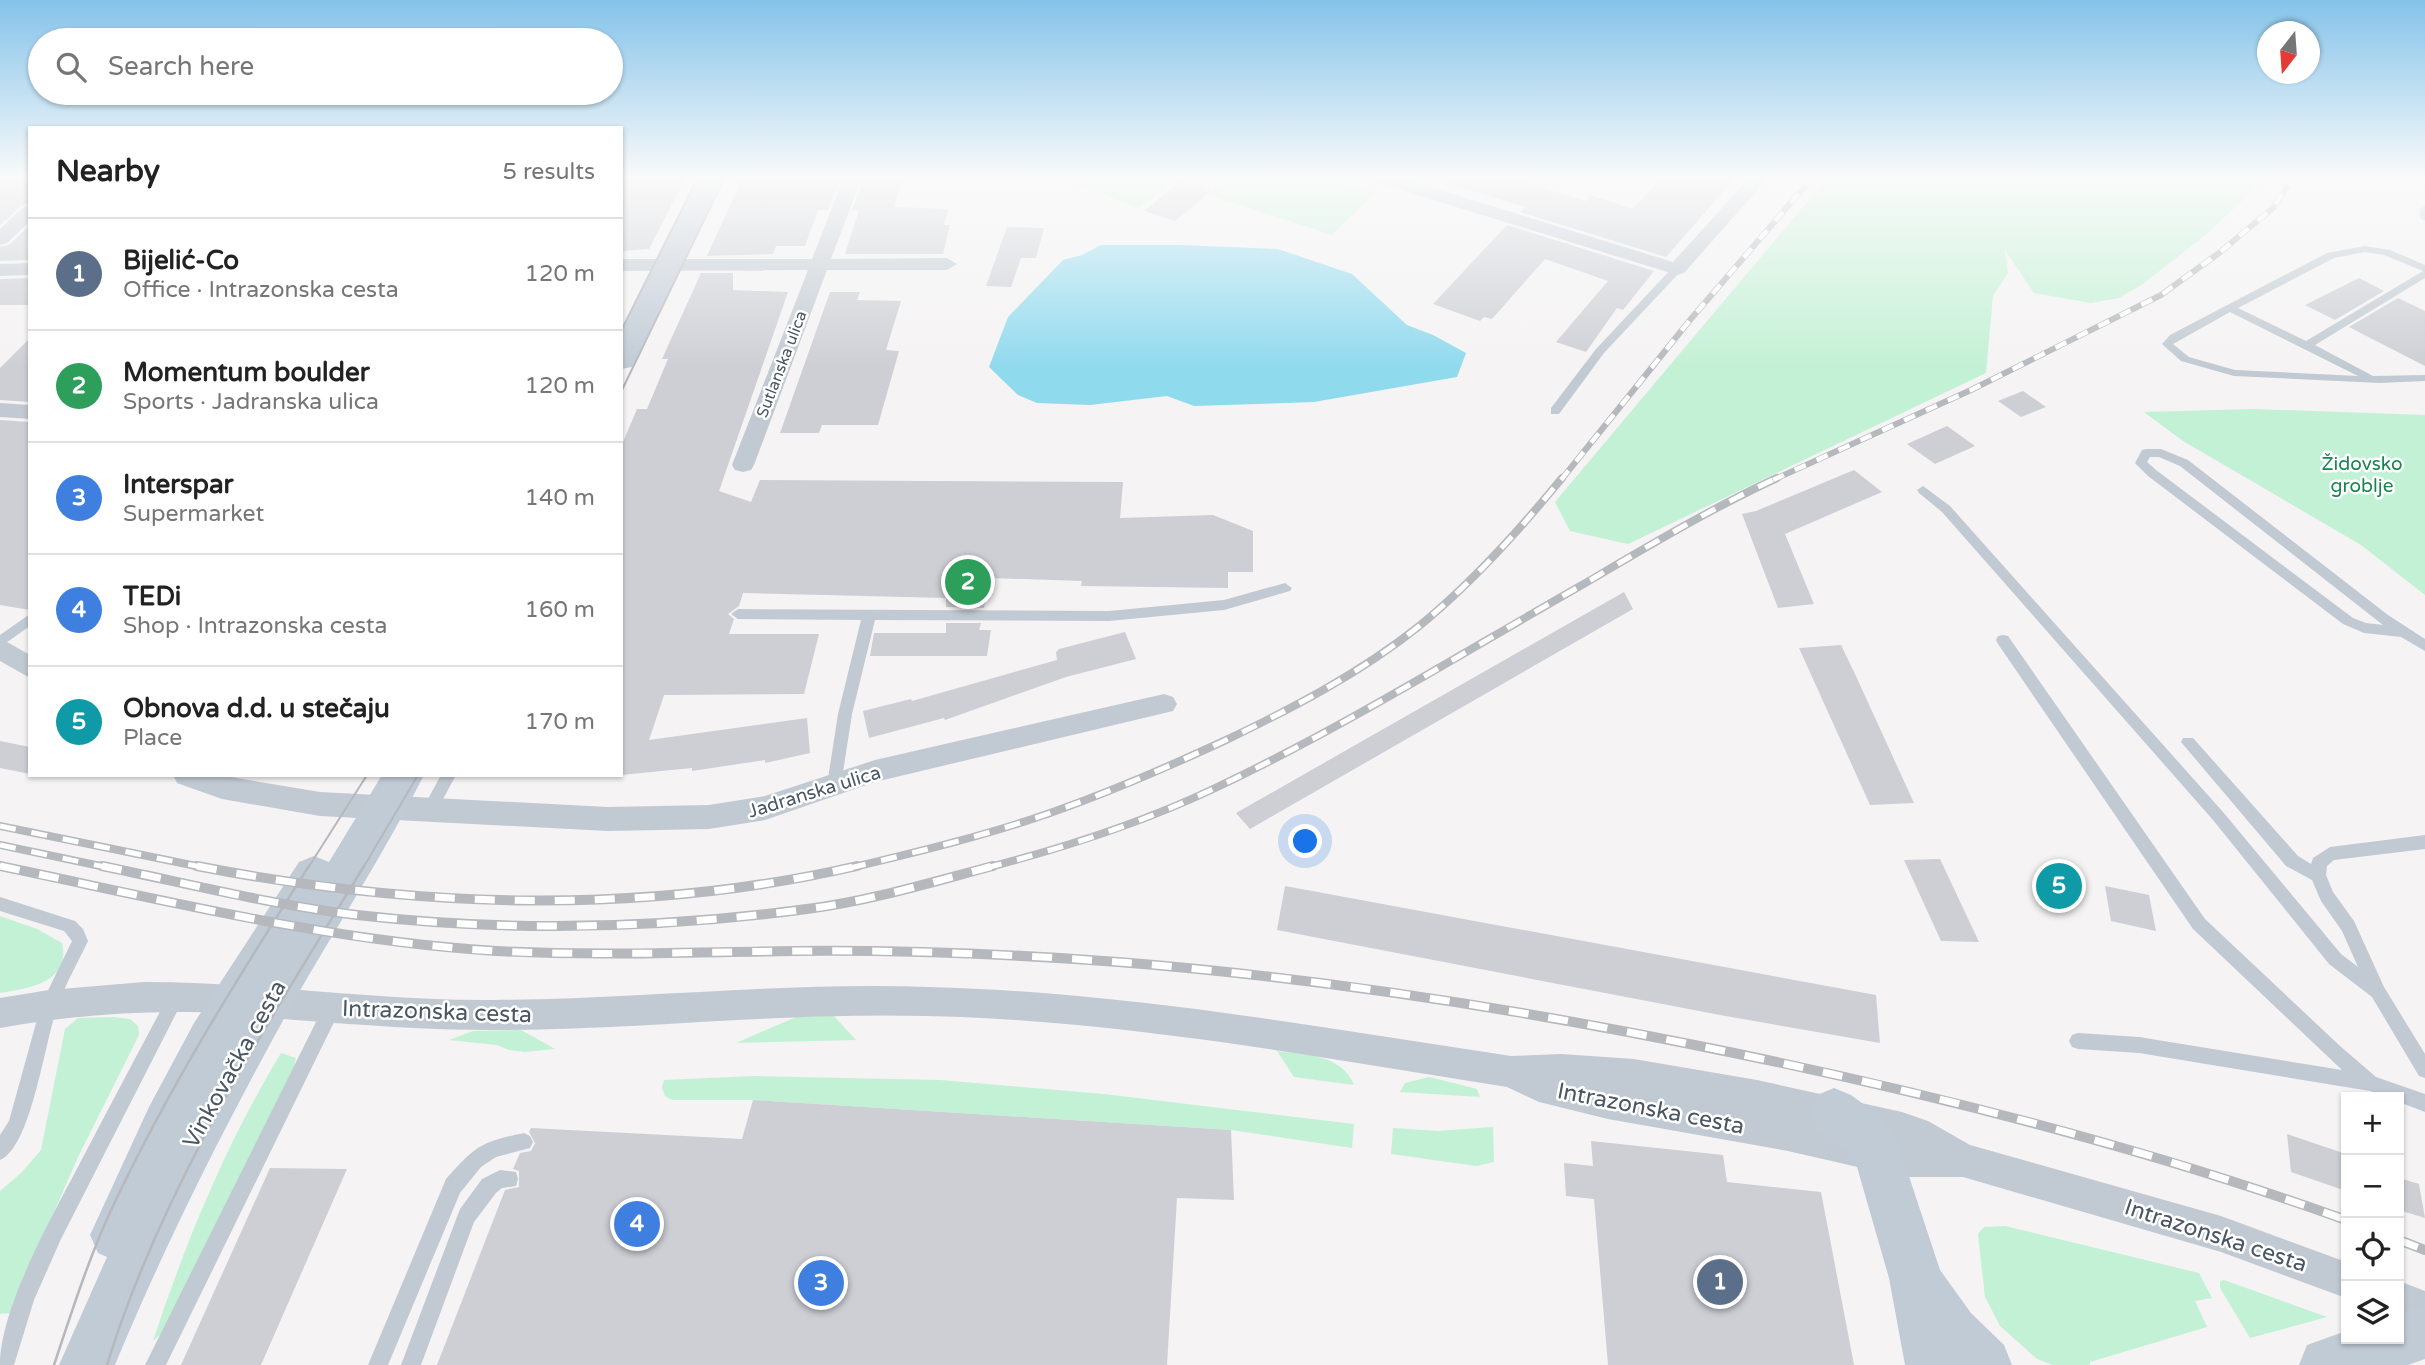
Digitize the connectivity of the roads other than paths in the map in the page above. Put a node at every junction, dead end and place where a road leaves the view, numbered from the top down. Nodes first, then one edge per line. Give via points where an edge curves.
1 (679, 241) edge
2 (829, 241) edge
3 (1585, 241) edge
4 (1703, 241) edge
5 (820, 263) junction
6 (623, 264) edge
7 (668, 264) junction
8 (947, 264) dead end
9 (28, 269) edge
10 (1677, 269) junction
11 (2425, 269) edge
12 (0, 270) edge
13 (2425, 274) edge
14 (2230, 307) junction
15 (2306, 346) junction
16 (623, 356) edge
17 (2425, 378) edge
18 (2379, 380) junction
19 (0, 410) edge
20 (1555, 411) dead end
21 (28, 412) edge
22 (743, 465) dead end
23 (1923, 490) dead end
24 (1285, 588) dead end
25 (738, 614) dead end
26 (869, 615) junction
27 (26, 625) edge
28 (2403, 632) junction
29 (2003, 640) dead end
30 (0, 642) edge
31 (2425, 646) edge
32 (0, 648) edge
33 (28, 667) edge
34 (1164, 704) dead end
35 (2188, 742) dead end
36 (192, 777) edge
37 (375, 777) edge
38 (446, 777) edge
39 (834, 785) junction
40 (416, 798) edge
41 (2425, 842) edge
42 (2318, 874) junction
43 (0, 904) edge
44 (2378, 992) junction
45 (185, 996) junction
46 (49, 1005) junction
47 (319, 1007) junction
48 (0, 1013) edge
49 (2078, 1041) dead end
50 (2425, 1070) edge
51 (1511, 1072) junction
52 (2370, 1083) junction
53 (2425, 1103) edge
54 (1834, 1112) junction
55 (524, 1142) dead end
56 (0, 1152) edge
57 (1878, 1155) junction
58 (1963, 1160) junction
59 (509, 1179) dead end
60 (1916, 1278) junction
61 (2341, 1278) edge
62 (2404, 1301) edge
63 (2425, 1310) edge
64 (2425, 1332) edge
65 (4, 1365) edge
66 (77, 1365) edge
67 (87, 1365) edge
68 (155, 1365) edge
69 (378, 1365) edge
70 (411, 1365) edge
71 (1933, 1365) edge
72 (1984, 1365) edge
73 (2327, 1365) edge

1 - 7 main road
2 - 5 street, Sutlanska ulica
3 - 10 street
4 - 10 street
5 - 7 street
5 - 8 street
5 - 22 street, Sutlanska ulica
6 - 7 street
7 - 16 main road
9 - 12 street
10 - 20 lane via 1600,351
11 - 14 lane via 2386,252 2365,249 2331,255
13 - 15 lane
14 - 15 lane
14 - 18 lane via 2168,344 2185,359 2224,372
15 - 18 lane
17 - 18 lane
19 - 21 street
23 - 44 lane via 1946,509 2209,806 2335,959
24 - 26 lane via 1224,605 1109,616
25 - 26 lane
26 - 39 lane via 845,714
27 - 30 lane
28 - 28 lane via 2185,463 2161,453 2147,453 2141,463 2152,473 2348,621 2364,628
28 - 31 lane
29 - 52 lane via 2199,924
32 - 33 street
34 - 39 street, Jadranska ulica via 875,771
35 - 42 lane via 2292,860
36 - 40 street via 222,788 320,804
37 - 66 main road, Vinkovačka cesta via 211,1038 166,1124 114,1239 90,1306
38 - 40 lane, Vinkovačka cesta
39 - 40 street, Jadranska ulica via 765,808 709,817 621,820
40 - 67 main road, Vinkovačka cesta via 218,1088 120,1284
41 - 42 lane via 2330,854 2319,863
42 - 44 lane
43 - 46 lane via 69,926 77,934 80,941 74,957
44 - 50 lane
45 - 46 street, Intrazonska cesta
45 - 47 street, Intrazonska cesta
45 - 65 lane via 54,1233 24,1299
46 - 48 street, Intrazonska cesta
46 - 56 lane via 17,1125
47 - 51 street, Intrazonska cesta via 431,1014 568,1013 816,1001 1036,1006 1208,1026
47 - 68 lane
49 - 52 lane via 2139,1045
51 - 54 street, Intrazonska cesta via 1593,1069
51 - 57 street, Intrazonska cesta via 1572,1096 1787,1133
52 - 53 lane
54 - 57 main road via 1863,1134
54 - 58 street, Intrazonska cesta via 1916,1133
55 - 69 lane via 492,1149 453,1186
57 - 58 street, Intrazonska cesta via 1915,1161
57 - 60 main road
58 - 61 street, Intrazonska cesta via 2208,1230
59 - 70 lane via 489,1186 467,1216
60 - 71 main road
60 - 72 main road via 1952,1332
62 - 63 street
64 - 73 main road

